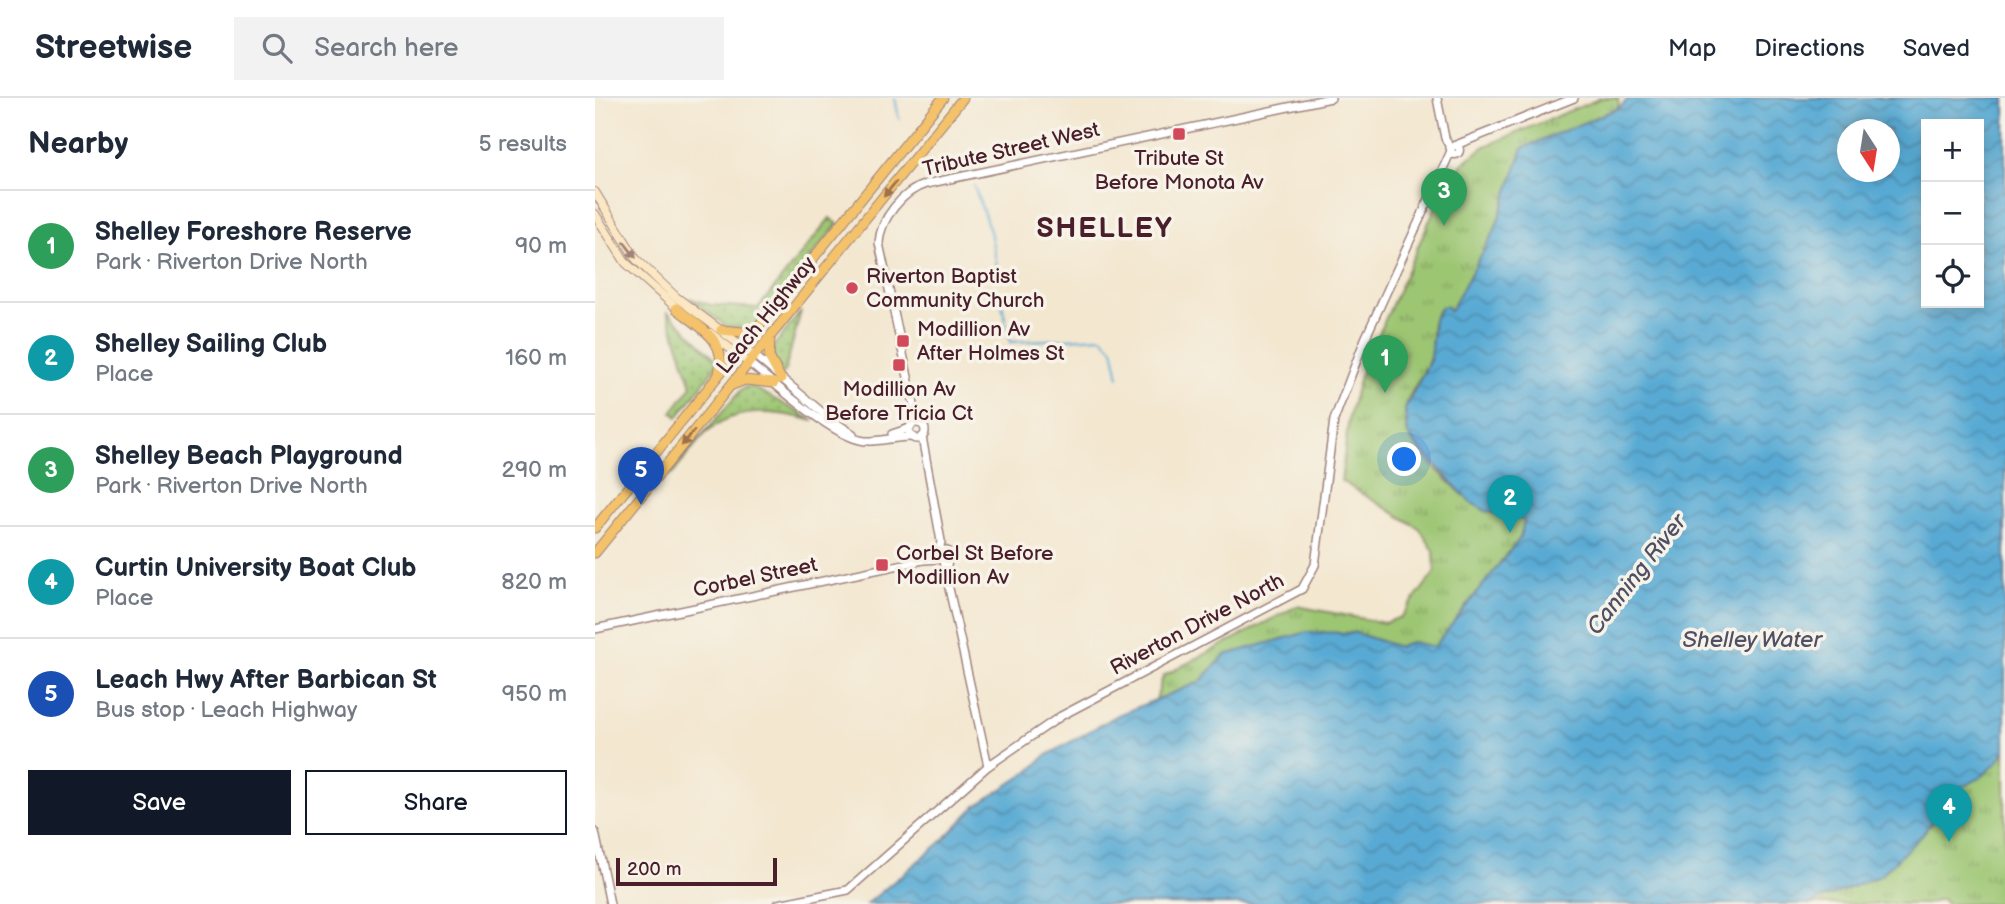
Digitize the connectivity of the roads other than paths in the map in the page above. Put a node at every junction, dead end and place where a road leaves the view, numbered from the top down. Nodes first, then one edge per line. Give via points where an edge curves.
1 (943, 98) edge
2 (963, 98) edge
3 (1331, 98) edge
4 (1439, 98) edge
5 (1574, 98) edge
6 (1454, 149) junction
7 (595, 192) edge
8 (595, 214) edge
9 (676, 308) junction
10 (721, 330) junction
11 (754, 333) junction
12 (770, 337) junction
13 (740, 350) junction
14 (752, 360) junction
15 (719, 375) junction
16 (778, 381) junction
17 (731, 385) junction
18 (914, 425) junction
19 (917, 438) junction
20 (595, 528) edge
21 (595, 553) edge
22 (942, 556) junction
23 (595, 629) edge
24 (988, 766) junction
25 (595, 832) edge
26 (610, 904) edge
27 (778, 904) edge

1 - 11 highway, Leach Highway
2 -> 12 highway, Leach Highway
3 - 18 street, Tribute Street West via 922,185 902,200 881,228 880,254
4 - 6 street via 1445,138
5 - 6 street, Riverton Drive North
6 - 24 street, Riverton Drive North via 1365,339 1334,420 1315,565 1305,584 1283,600 1061,716
7 -> 10 main road via 629,251 676,297
8 - 9 main road via 626,263
9 - 13 main road
9 - 15 highway via 719,346 723,359
10 - 11 highway
10 - 13 main road
11 - 13 highway, Leach Highway
12 - 14 highway, Leach Highway
12 - 16 highway via 769,357
13 - 14 main road
13 - 15 highway, Leach Highway
14 - 16 street
14 - 17 highway, Leach Highway
15 - 20 highway, Leach Highway
16 - 17 highway via 747,380
16 - 18 street via 851,433 880,437
16 - 19 street via 849,437 874,441
17 -> 21 highway, Leach Highway
18 - 19 street
18 - 19 street via 925,428
19 - 22 street
22 - 23 street, Corbel Street
22 - 24 street
24 - 27 street, Riverton Drive North via 848,890
25 - 26 street

